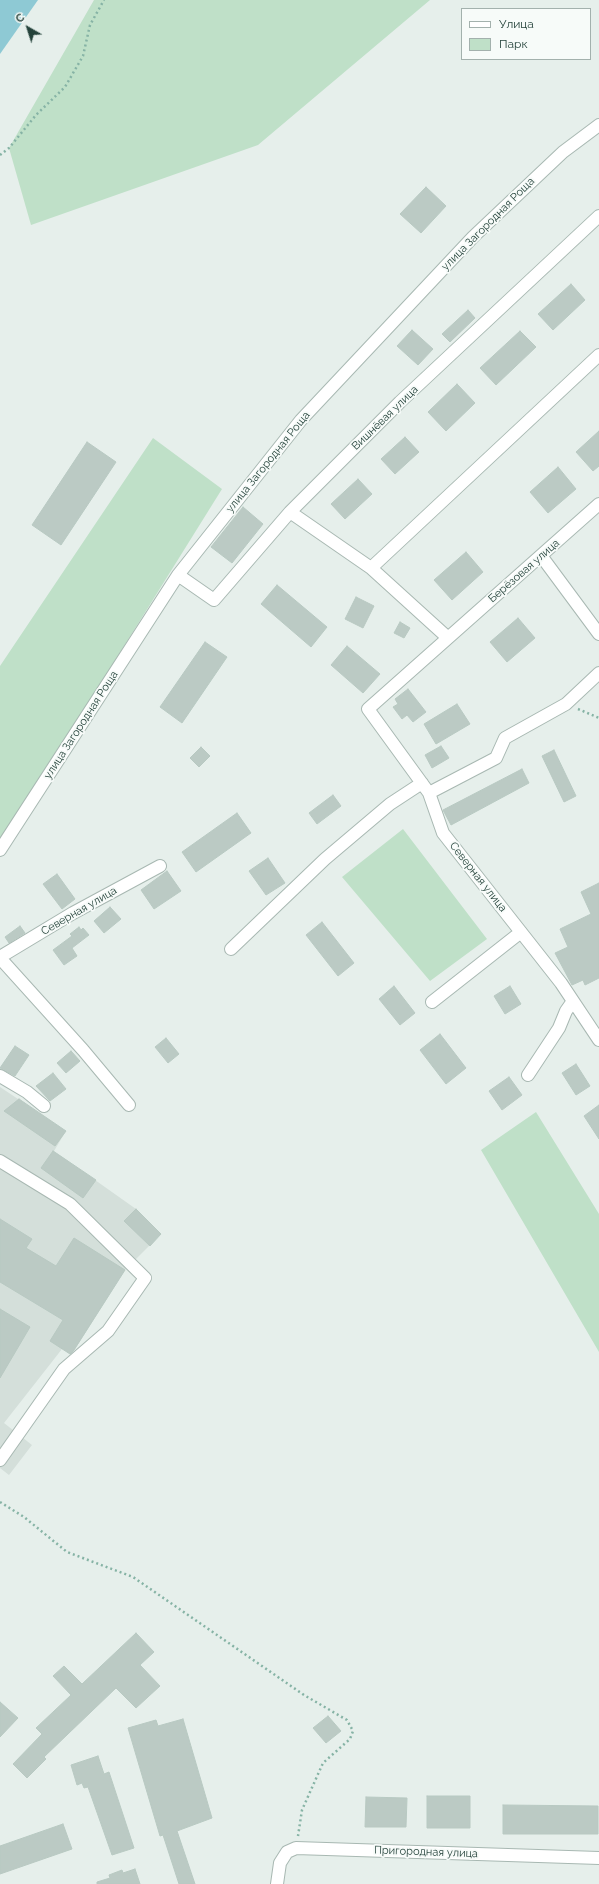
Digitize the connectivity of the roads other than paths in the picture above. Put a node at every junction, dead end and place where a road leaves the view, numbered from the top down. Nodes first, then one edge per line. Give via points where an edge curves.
1 (599, 125) edge
2 (599, 216) edge
3 (599, 355) edge
4 (599, 504) edge
5 (290, 512) junction
6 (542, 557) junction
7 (371, 568) junction
8 (178, 575) junction
9 (599, 634) edge
10 (448, 637) junction
11 (599, 673) edge
12 (368, 709) joint
13 (422, 783) junction
14 (429, 792) junction
15 (0, 850) edge
16 (160, 866) dead end
17 (521, 932) junction
18 (230, 949) dead end
19 (0, 958) edge
20 (573, 1000) junction
21 (432, 1002) dead end
22 (599, 1040) edge
23 (528, 1075) dead end
24 (0, 1076) edge
25 (129, 1105) dead end
26 (44, 1106) dead end
27 (0, 1161) edge
28 (0, 1460) edge
29 (599, 1858) edge
30 (278, 1884) edge

1 - 8 street, улица Загородная Роща via 563,152 473,237 301,420
2 - 5 street, Вишнёвая улица via 400,402
3 - 7 street
4 - 6 street, Берёзовая улица
5 - 7 street
5 - 8 street, Вишнёвая улица via 214,600
6 - 9 street
6 - 10 street, Берёзовая улица
7 - 10 street
8 - 15 street, улица Загородная Роща
10 - 12 street, Берёзовая улица
11 - 14 street via 566,704 505,738 496,758
12 - 13 street, Северная улица
13 - 14 street, Северная улица
13 - 18 street via 390,804 326,859
14 - 17 street, Северная улица via 443,833
16 - 19 street, Северная улица via 73,913
17 - 20 street, Северная улица
17 - 21 street
19 - 25 street
20 - 22 street, Северная улица
20 - 23 street via 559,1028
24 - 26 street
27 - 28 street via 70,1204 145,1278 108,1331 64,1369
29 - 30 street, Пригородная улица via 296,1848 287,1852 280,1863

